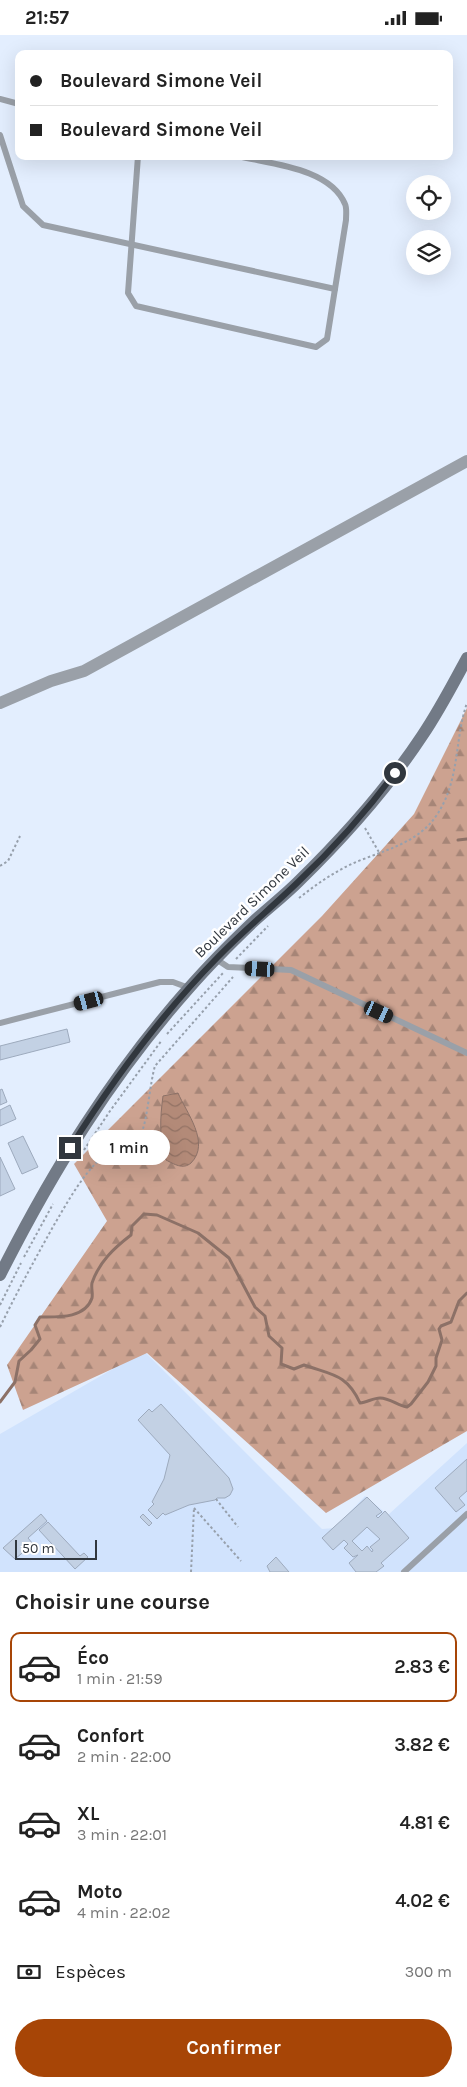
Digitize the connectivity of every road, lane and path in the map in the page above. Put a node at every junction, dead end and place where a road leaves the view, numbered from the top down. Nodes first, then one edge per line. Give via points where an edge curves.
1 (0, 99) edge
2 (15, 103) edge
3 (0, 135) edge
4 (138, 160) edge
5 (255, 160) edge
6 (132, 244) junction
7 (335, 289) junction
8 (467, 461) edge
9 (467, 657) edge
10 (0, 703) edge
11 (467, 703) edge
12 (359, 817) junction
13 (20, 836) dead end
14 (380, 854) junction
15 (0, 867) edge
16 (299, 899) dead end
17 (273, 922) dead end
18 (216, 959) junction
19 (228, 967) junction
20 (189, 988) junction
21 (0, 1023) edge
22 (467, 1053) edge
23 (83, 1152) dead end
24 (54, 1202) dead end
25 (0, 1275) edge
26 (0, 1305) edge
27 (0, 1327) edge
28 (216, 1499) dead end
29 (467, 1514) edge
30 (238, 1527) dead end
31 (241, 1561) dead end
32 (191, 1572) edge
33 (404, 1572) edge

1 - 2 lane
3 - 6 lane via 23,206 43,225
4 - 6 lane
5 - 7 lane via 317,175 333,187 345,205 346,220
6 - 7 lane
6 - 7 lane via 128,293 136,306 316,347 327,339
8 - 10 street via 84,671
9 - 12 main road, Boulevard Simone Veil via 422,736
11 - 14 path via 452,780 438,814 431,825
12 - 14 path
12 - 18 main road, Boulevard Simone Veil via 297,883
13 - 15 path via 8,861
14 - 16 path via 327,877
17 - 19 path
18 - 19 lane
18 - 20 main road, Boulevard Simone Veil
19 - 22 lane via 291,970
19 - 23 path via 166,1035
19 - 27 path via 234,971 233,979 155,1066 142,1132 134,1141 100,1159 87,1174 21,1283
20 - 21 lane via 173,982 160,982
20 - 25 main road, Boulevard Simone Veil via 124,1066 90,1117 42,1194
24 - 26 path
28 - 30 path
29 - 33 lane
31 - 32 path via 194,1509

